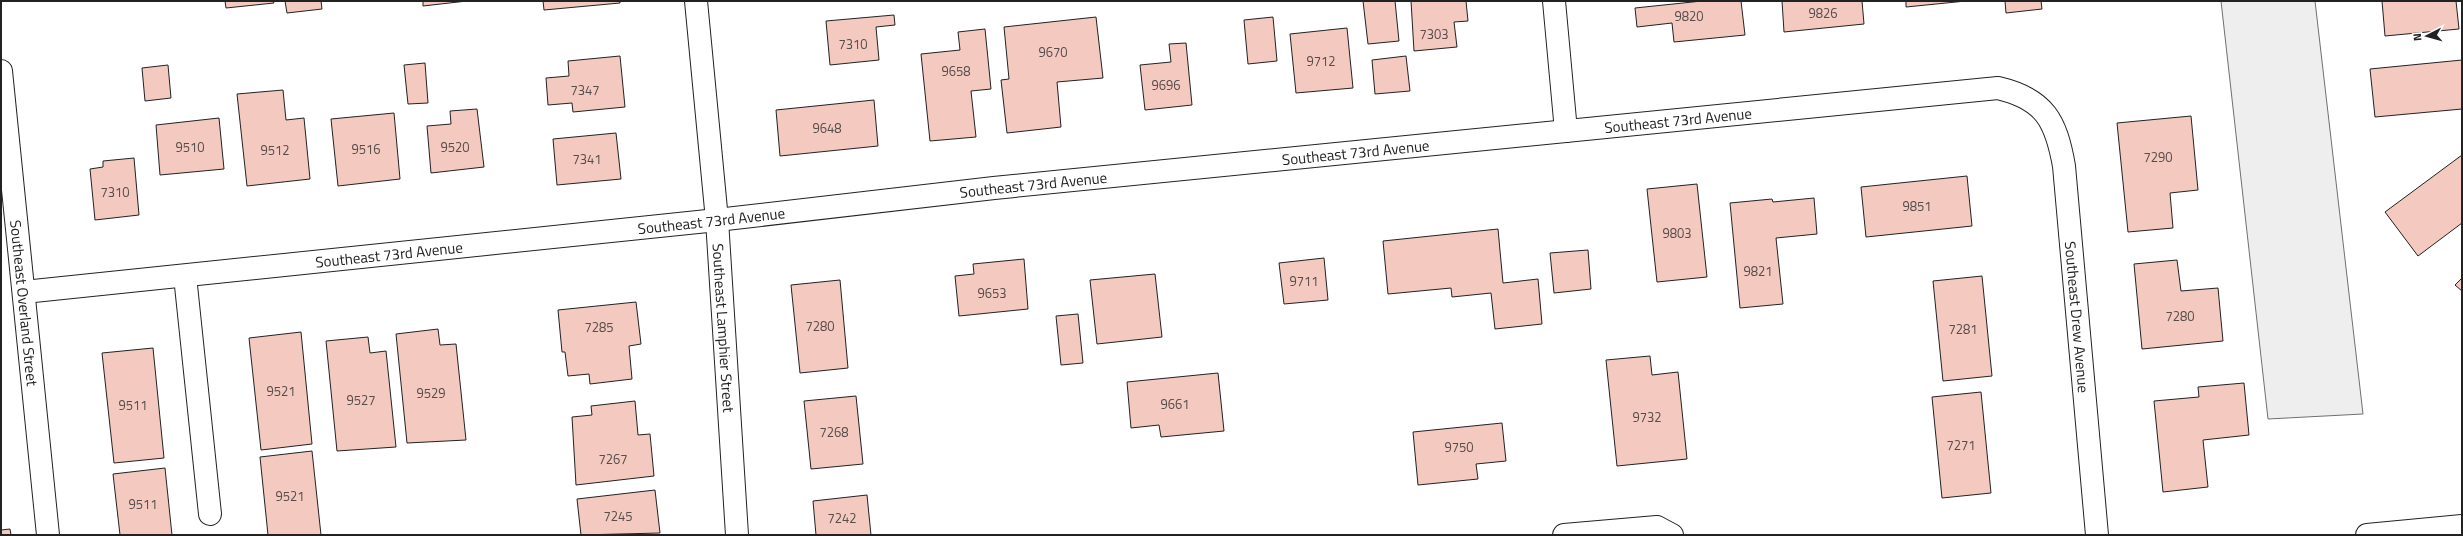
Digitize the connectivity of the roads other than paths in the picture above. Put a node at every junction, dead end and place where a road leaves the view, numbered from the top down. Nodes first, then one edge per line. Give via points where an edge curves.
1 (696, 1) edge
2 (1554, 1) edge
3 (1, 71) edge
4 (2038, 105) joint
5 (1566, 131) junction
6 (716, 220) junction
7 (185, 276) junction
8 (24, 292) junction
9 (210, 514) dead end
10 (2462, 526) edge
11 (48, 535) edge
12 (737, 535) edge
13 (1564, 535) edge
14 (1672, 535) edge
15 (2097, 535) edge
16 (2367, 535) edge

1 - 6 street, Southeast Lamphier Street
2 - 5 street
3 - 8 street, Southeast Overland Street
4 - 5 street, Southeast 73rd Avenue via 2024,95 1998,88
4 - 15 street, Southeast Drew Avenue via 2052,123 2060,143 2064,166
5 - 6 street, Southeast 73rd Avenue via 994,188
6 - 7 street, Southeast 73rd Avenue
6 - 12 street, Southeast Lamphier Street
7 - 8 street, Southeast 73rd Avenue
7 - 9 street
8 - 11 street, Southeast Overland Street
10 - 16 street
13 - 14 street via 1657,526

